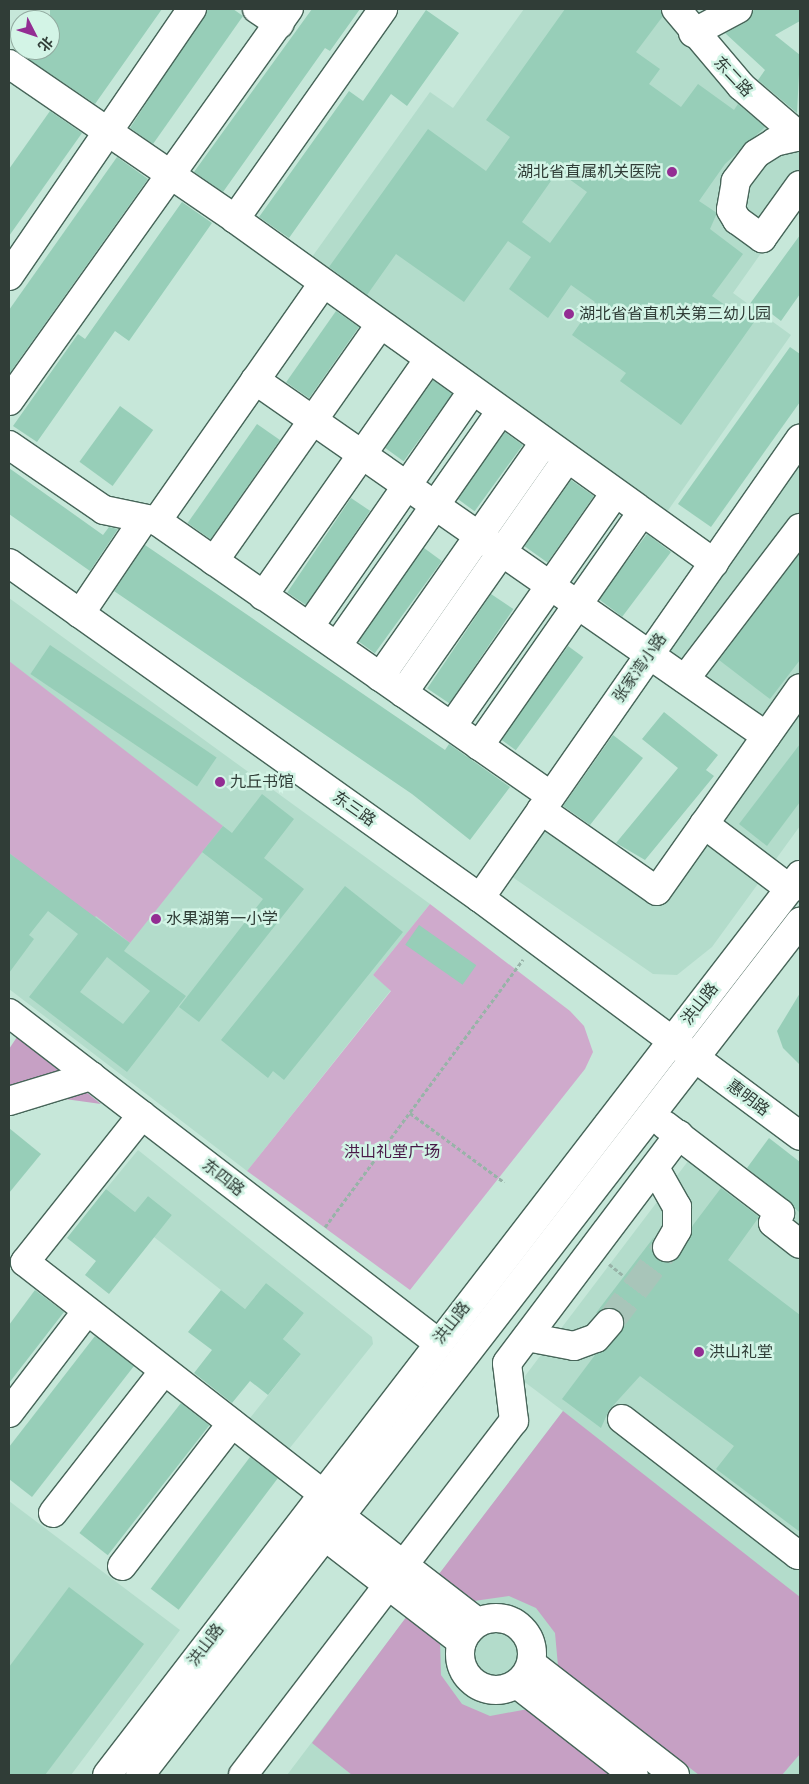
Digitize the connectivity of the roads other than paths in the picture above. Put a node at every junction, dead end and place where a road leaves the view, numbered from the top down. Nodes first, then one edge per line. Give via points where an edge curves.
1 (192, 9) edge
2 (383, 9) edge
3 (676, 9) edge
4 (738, 9) edge
5 (275, 14) edge
6 (693, 33) junction
7 (9, 64) edge
8 (108, 131) junction
9 (800, 137) edge
10 (171, 175) junction
11 (800, 185) edge
12 (235, 219) junction
13 (9, 276) edge
14 (322, 285) junction
15 (378, 326) junction
16 (428, 360) junction
17 (256, 380) junction
18 (472, 392) junction
19 (9, 402) edge
20 (500, 412) junction
21 (313, 420) junction
22 (800, 439) edge
23 (544, 442) junction
24 (9, 445) edge
25 (362, 454) junction
26 (567, 459) junction
27 (407, 486) junction
28 (615, 493) junction
29 (435, 505) junction
30 (642, 512) junction
31 (151, 520) junction
32 (800, 528) edge
33 (479, 536) junction
34 (502, 552) junction
35 (214, 561) junction
36 (9, 563) edge
37 (714, 563) junction
38 (550, 585) junction
39 (264, 596) junction
40 (578, 605) junction
41 (80, 614) junction
42 (308, 627) junction
43 (336, 646) junction
44 (650, 655) junction
45 (380, 677) junction
46 (685, 679) junction
47 (800, 688) edge
48 (403, 693) junction
49 (452, 726) junction
50 (766, 736) junction
51 (479, 746) junction
52 (546, 803) junction
53 (704, 824) junction
54 (795, 882) edge
55 (480, 898) junction
56 (800, 922) edge
57 (9, 1013) edge
58 (672, 1041) junction
59 (696, 1059) junction
60 (91, 1076) junction
61 (9, 1101) edge
62 (142, 1115) junction
63 (652, 1115) junction
64 (679, 1135) junction
65 (800, 1136) edge
66 (655, 1168) junction
67 (800, 1244) edge
68 (668, 1247) tunnel mouth
69 (87, 1311) junction
70 (609, 1323) tunnel mouth
71 (527, 1337) junction
72 (437, 1342) junction
73 (164, 1371) junction
74 (9, 1413) edge
75 (622, 1419) dead end
76 (232, 1423) junction
77 (314, 1504) junction
78 (53, 1513) dead end
79 (332, 1527) junction
80 (800, 1552) edge
81 (122, 1566) dead end
82 (396, 1575) junction
83 (469, 1632) junction
84 (525, 1674) junction
85 (107, 1775) edge
86 (140, 1775) edge
87 (243, 1775) edge
88 (634, 1775) edge
89 (676, 1775) edge

1 - 8 street
2 - 12 street
3 - 6 street, 东二路
4 - 6 street
5 - 10 street
6 - 9 street, 东二路 via 754,99
7 - 8 street
8 - 10 street
8 - 13 street
9 - 11 street via 775,142 756,154 736,181 732,210 737,220 762,238
10 - 12 street
10 - 19 street
12 - 14 street
14 - 15 street
14 - 17 street
15 - 16 street
15 - 21 street
16 - 18 street
16 - 25 street
17 - 21 street
17 - 31 street
18 - 20 street
18 - 27 street
20 - 23 street
20 - 29 street
21 - 25 street
21 - 35 street
22 - 37 street, 张家湾小路
23 - 26 street
23 - 33 street
24 - 31 street via 97,506
25 - 27 street
25 - 39 street
26 - 28 street
26 - 34 street
27 - 29 street
27 - 42 street
28 - 30 street
28 - 38 street
29 - 33 street
29 - 43 street
30 - 37 street
30 - 40 street
31 - 35 street
31 - 41 street
32 - 46 street
33 - 34 street
33 - 45 street
34 - 38 street
34 - 48 street
35 - 39 street
36 - 41 street, 东三路
37 - 44 street, 张家湾小路
38 - 40 street
38 - 49 street
39 - 42 street
40 - 44 street
40 - 51 street
41 - 55 street, 东三路
42 - 43 street
43 - 45 street
44 - 46 street
44 - 52 street, 张家湾小路
45 - 48 street
46 - 50 street
47 - 50 street
48 - 49 street
49 - 51 street
50 - 53 street
51 - 52 street
52 - 53 street via 658,891
52 - 55 street, 张家湾小路
53 - 54 street
54 - 58 street, 洪山路
55 - 58 street, 东三路
56 - 59 street, 洪山路
57 - 60 street, 东四路
58 - 59 street, 东三路
58 - 72 street, 洪山路
59 - 63 street, 洪山路
59 - 65 street, 惠明路
60 - 61 street
60 - 62 street, 东四路
62 - 69 street via 26,1262
62 - 72 street, 东四路
63 - 64 street
63 - 79 street, 洪山路
64 - 66 street
64 - 67 street via 780,1213 773,1222
66 - 68 street via 678,1206 677,1230
66 - 71 street
69 - 73 street
69 - 74 street
70 - 71 street via 596,1338 574,1346
71 - 82 street via 507,1363 514,1421
72 - 77 street, 洪山路
73 - 76 street
73 - 78 street
75 - 80 street via 798,1555
76 - 77 street
76 - 81 street
77 - 79 street
77 - 85 street, 洪山路
79 - 82 street
79 - 86 street, 洪山路
82 - 83 street
82 - 87 street
83 - 84 street via 498,1617 519,1625 531,1643
83 - 84 street via 461,1664 474,1683 496,1691
84 - 88 street
84 - 89 street

